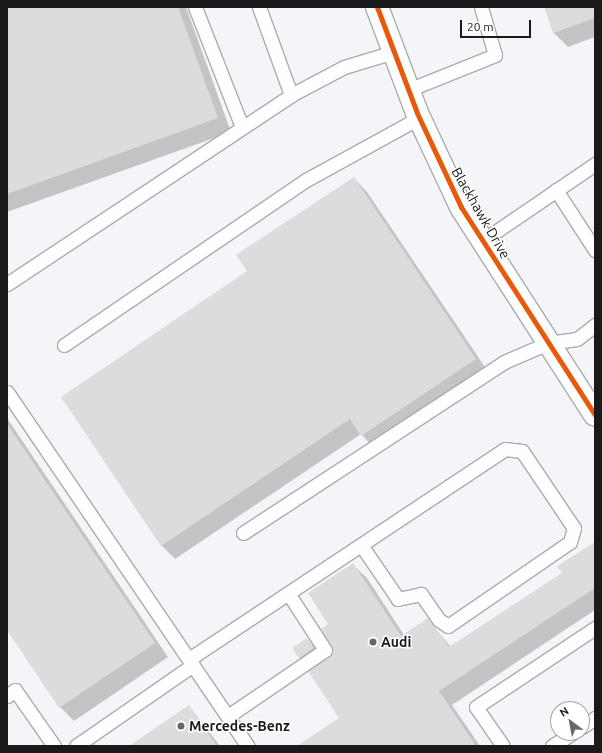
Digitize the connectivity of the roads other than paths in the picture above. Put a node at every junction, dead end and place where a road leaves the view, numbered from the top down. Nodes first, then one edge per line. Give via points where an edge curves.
1 (195, 7) edge
2 (259, 7) edge
3 (377, 7) edge
4 (482, 7) edge
5 (394, 52) junction
6 (408, 90) junction
7 (291, 95) junction
8 (419, 118) junction
9 (242, 127) junction
10 (595, 164) edge
11 (556, 190) junction
12 (482, 241) junction
13 (595, 250) edge
14 (7, 284) edge
15 (595, 325) edge
16 (548, 343) junction
17 (64, 345) dead end
18 (7, 392) edge
19 (595, 415) edge
20 (243, 533) dead end
21 (361, 545) junction
22 (288, 593) junction
23 (595, 628) edge
24 (191, 662) junction
25 (7, 696) edge
26 (228, 716) junction
27 (54, 746) edge
28 (76, 746) edge
29 (248, 746) edge
30 (503, 746) edge

1 - 9 lane
2 - 7 lane
3 - 5 street, Blackhawk Drive
4 - 6 lane via 495,55
5 - 6 street, Blackhawk Drive
5 - 7 lane via 344,67
6 - 8 street, Blackhawk Drive
7 - 9 lane
8 - 12 street, Blackhawk Drive via 457,200
8 - 17 lane via 306,180
9 - 14 lane
10 - 11 lane
11 - 12 lane
11 - 13 lane
12 - 16 street, Blackhawk Drive
15 - 16 lane via 577,339
16 - 19 street, Blackhawk Drive
16 - 20 lane via 504,362
18 - 24 lane
21 - 21 lane via 505,449 522,451 574,528 570,542 448,626 439,620 421,594 398,599
21 - 22 lane
22 - 24 lane
22 - 26 lane via 325,650
23 - 30 lane via 476,707
24 - 26 lane
24 - 28 lane
25 - 27 lane via 15,690
26 - 29 lane

